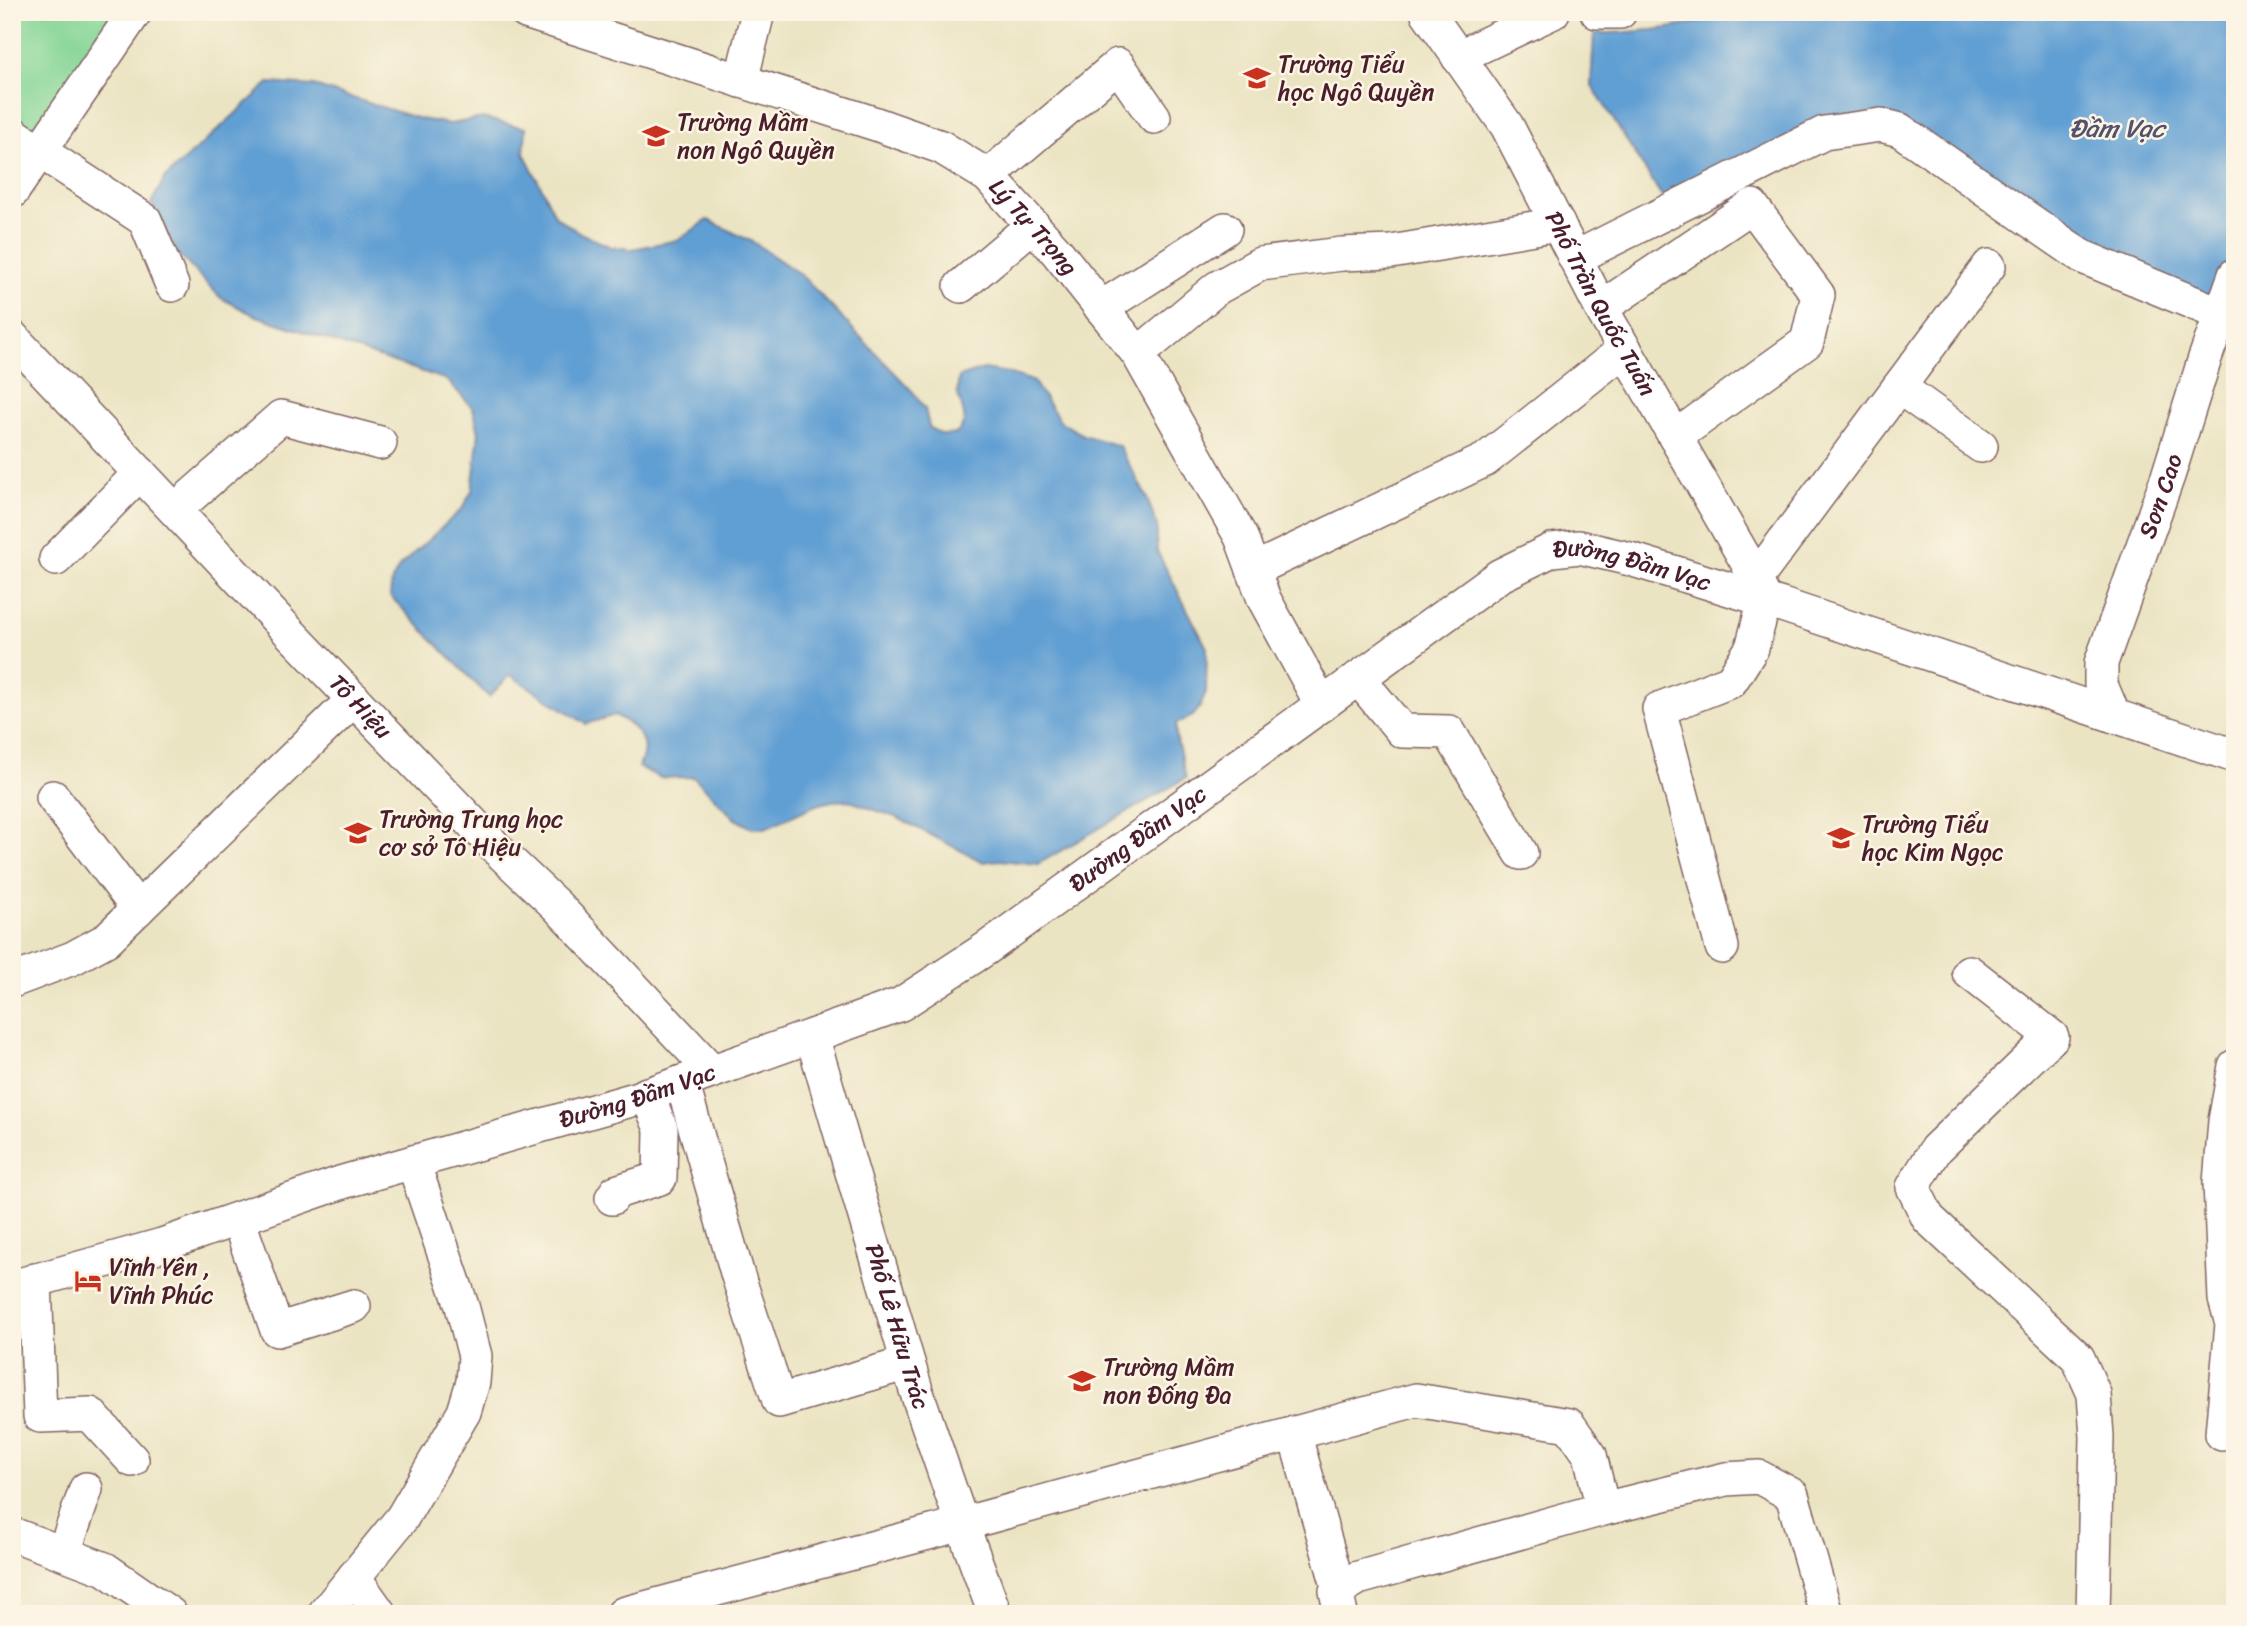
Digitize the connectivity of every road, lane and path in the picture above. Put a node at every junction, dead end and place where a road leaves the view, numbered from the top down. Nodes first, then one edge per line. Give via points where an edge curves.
1 (135, 12) edge
2 (758, 12) edge
3 (1427, 12) edge
4 (1553, 12) edge
5 (1597, 12) edge
6 (1620, 12) edge
7 (542, 15) edge
8 (1458, 57) junction
9 (741, 81) junction
10 (1154, 117) dead end
11 (12, 133) edge
12 (39, 152) junction
13 (988, 176) junction
14 (12, 191) edge
15 (1558, 224) junction
16 (1033, 225) junction
17 (1226, 229) dead end
18 (1575, 258) junction
19 (1989, 266) dead end
20 (2235, 275) edge
21 (173, 285) dead end
22 (961, 286) dead end
23 (1101, 308) junction
24 (1601, 308) junction
25 (2227, 317) edge
26 (12, 337) edge
27 (1625, 349) junction
28 (1138, 354) junction
29 (1899, 387) junction
30 (1675, 437) junction
31 (380, 443) dead end
32 (1981, 446) dead end
33 (140, 473) junction
34 (175, 510) junction
35 (56, 559) dead end
36 (1253, 570) junction
37 (1760, 590) junction
38 (1358, 678) junction
39 (354, 699) junction
40 (1322, 705) junction
41 (2114, 716) junction
42 (2231, 745) edge
43 (53, 797) dead end
44 (1521, 853) dead end
45 (138, 909) junction
46 (1722, 947) dead end
47 (1969, 972) dead end
48 (12, 981) edge
49 (812, 1036) junction
50 (2235, 1066) edge
51 (696, 1077) junction
52 (647, 1094) junction
53 (414, 1162) junction
54 (612, 1198) dead end
55 (238, 1219) junction
56 (23, 1283) edge
57 (354, 1306) dead end
58 (2233, 1324) edge
59 (908, 1363) junction
60 (1294, 1433) junction
61 (2222, 1434) dead end
62 (132, 1460) dead end
63 (86, 1489) dead end
64 (1603, 1509) junction
65 (962, 1524) junction
66 (12, 1534) edge
67 (64, 1552) junction
68 (354, 1577) junction
69 (1340, 1602) edge
70 (670, 1607) edge
71 (170, 1614) edge
72 (324, 1614) edge
73 (380, 1614) edge
74 (623, 1614) edge
75 (995, 1614) edge
76 (1826, 1614) edge
77 (2093, 1614) edge

1 - 12 street
2 - 9 street
3 - 8 street, Phố Trần Quốc Tuấn
4 - 8 street
5 - 6 street
7 - 9 street, Lý Tự Trọng
8 - 15 street, Phố Trần Quốc Tuấn via 1507,126
9 - 13 street, Lý Tự Trọng via 941,147
10 - 13 street via 1118,65
11 - 12 street
12 - 14 street
12 - 21 street via 145,220
13 - 16 street, Lý Tự Trọng
15 - 18 street, Phố Trần Quốc Tuấn
15 - 28 street via 1391,252 1260,264 1217,288
16 - 22 street
16 - 23 street, Lý Tự Trọng
17 - 23 street
18 - 24 street, Phố Trần Quốc Tuấn
18 - 25 street via 1824,133 1881,125 1900,130 2083,257
19 - 29 street
20 - 25 street, Sơn Cao
23 - 28 street, Lý Tự Trọng
24 - 27 street, Phố Trần Quốc Tuấn
24 - 30 street via 1752,206 1818,295 1807,342
25 - 41 street, Sơn Cao via 2101,663 2101,685
26 - 33 street, Tô Hiệu
27 - 30 street, Phố Trần Quốc Tuấn
27 - 36 street via 1485,460
28 - 36 street, Lý Tự Trọng via 1241,537
29 - 32 street
29 - 37 street
30 - 37 street, Phố Trần Quốc Tuấn
31 - 34 street via 281,417
33 - 34 street, Tô Hiệu
33 - 35 street
34 - 39 street, Tô Hiệu
36 - 40 street, Lý Tự Trọng
37 - 38 street, Đường Đầm Vạc via 1579,547 1552,550 1499,576
37 - 41 street, Đường Đầm Vạc
37 - 46 street via 1752,648 1731,681 1659,709
38 - 40 street, Đường Đầm Vạc
38 - 44 street via 1402,731 1449,732
39 - 45 street
39 - 51 street, Tô Hiệu via 557,906
40 - 49 street, Đường Đầm Vạc via 987,948 901,1004
41 - 42 street, Đường Đầm Vạc
43 - 45 street
45 - 48 street via 106,940
47 - 77 street via 2052,1037 1936,1149 1913,1187 1928,1217 2078,1358 2094,1394
49 - 51 street, Đường Đầm Vạc
49 - 59 street, Phố Lê Hữu Trác
50 - 58 street via 2220,1183 2225,1299
51 - 52 street, Đường Đầm Vạc
51 - 59 street via 738,1276 779,1401
52 - 53 street, Đường Đầm Vạc
52 - 54 street via 661,1129 660,1178 616,1192
53 - 55 street, Đường Đầm Vạc
53 - 68 street via 466,1319 475,1356 473,1382 464,1412 402,1518
55 - 56 street, Đường Đầm Vạc
55 - 57 street via 277,1330
56 - 62 street via 40,1416 90,1414
58 - 61 street
59 - 65 street, Phố Lê Hữu Trác
60 - 64 street via 1416,1400 1569,1425 1590,1455
60 - 65 street
60 - 69 street
63 - 67 street
64 - 69 street via 1358,1578
64 - 76 street via 1726,1479 1759,1477 1792,1495
65 - 70 street
65 - 75 street, Phố Lê Hữu Trác
66 - 67 street
67 - 71 street via 105,1569
68 - 72 street
68 - 73 street
70 - 74 street

